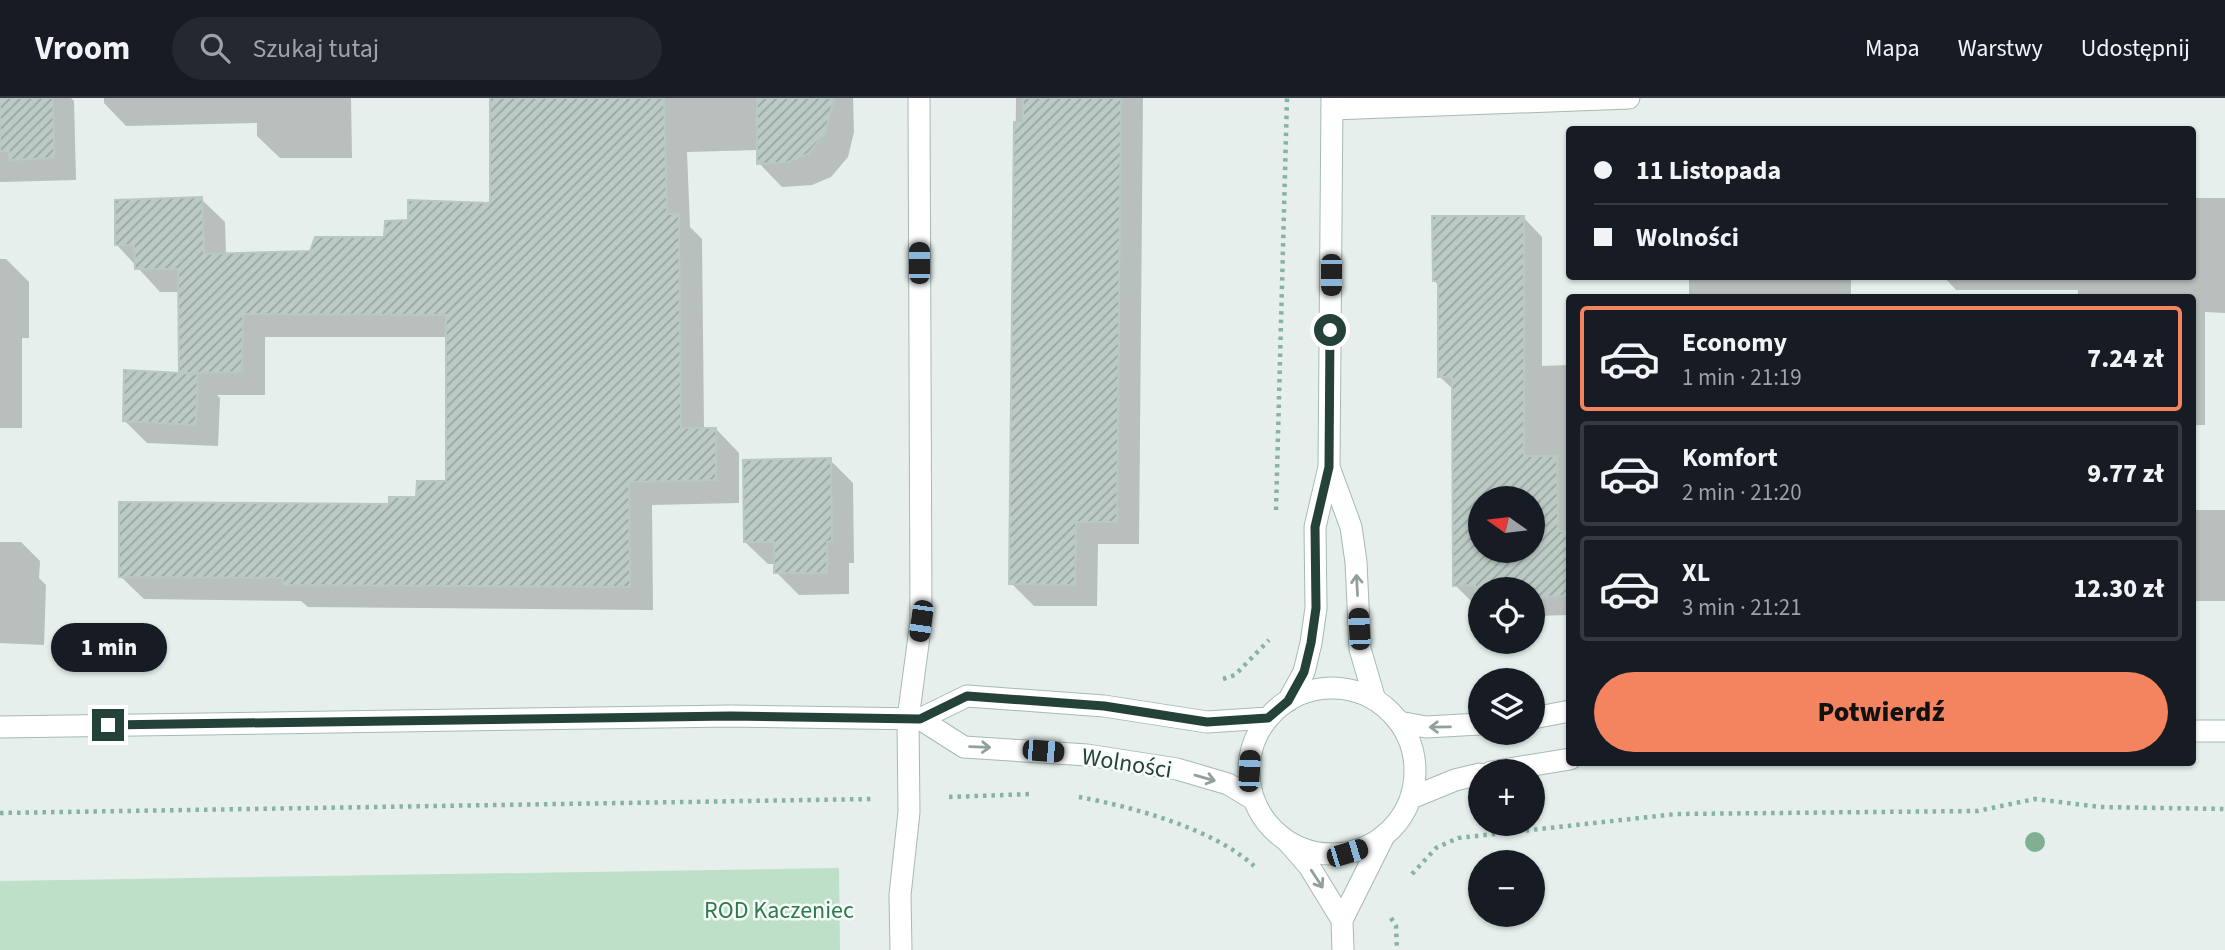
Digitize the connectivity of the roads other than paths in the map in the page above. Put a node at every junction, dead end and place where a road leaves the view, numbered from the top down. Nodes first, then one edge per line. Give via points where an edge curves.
1 (919, 98) edge
2 (1629, 98) edge
3 (1332, 104) edge
4 (1329, 467) junction
5 (1375, 700) junction
6 (1288, 701) junction
7 (1566, 712) edge
8 (1545, 716) edge
9 (1268, 718) junction
10 (914, 719) junction
11 (1399, 722) junction
12 (1468, 725) edge
13 (0, 727) edge
14 (2196, 731) edge
15 (2225, 731) edge
16 (1566, 759) edge
17 (1545, 762) edge
18 (1468, 777) edge
19 (1411, 797) junction
20 (1253, 799) junction
21 (1384, 836) junction
22 (1288, 842) junction
23 (1342, 922) junction
24 (901, 950) edge
25 (1343, 950) edge

1 - 10 street via 921,621
2 - 3 street
3 - 4 street
5 -> 4 street via 1360,649 1351,527
4 - 6 street via 1315,527 1316,608 1311,643 1304,672
5 - 6 street via 1331,688
5 - 11 street
6 - 9 street
7 - 8 street
9 - 10 street via 1207,722 1091,705 967,696
9 - 20 street via 1250,757
10 - 13 street via 731,716
10 -> 20 street, Wolności via 964,747 1087,755 1167,768 1228,785
10 - 24 street via 900,895
12 -> 11 street via 1426,727
11 - 19 street via 1414,758
14 - 15 street
16 - 17 street
18 - 19 street
19 - 21 street via 1396,825
20 - 22 street via 1273,831
21 - 22 street via 1366,847 1327,854
21 - 23 street
22 -> 23 street via 1309,866
23 - 25 street

